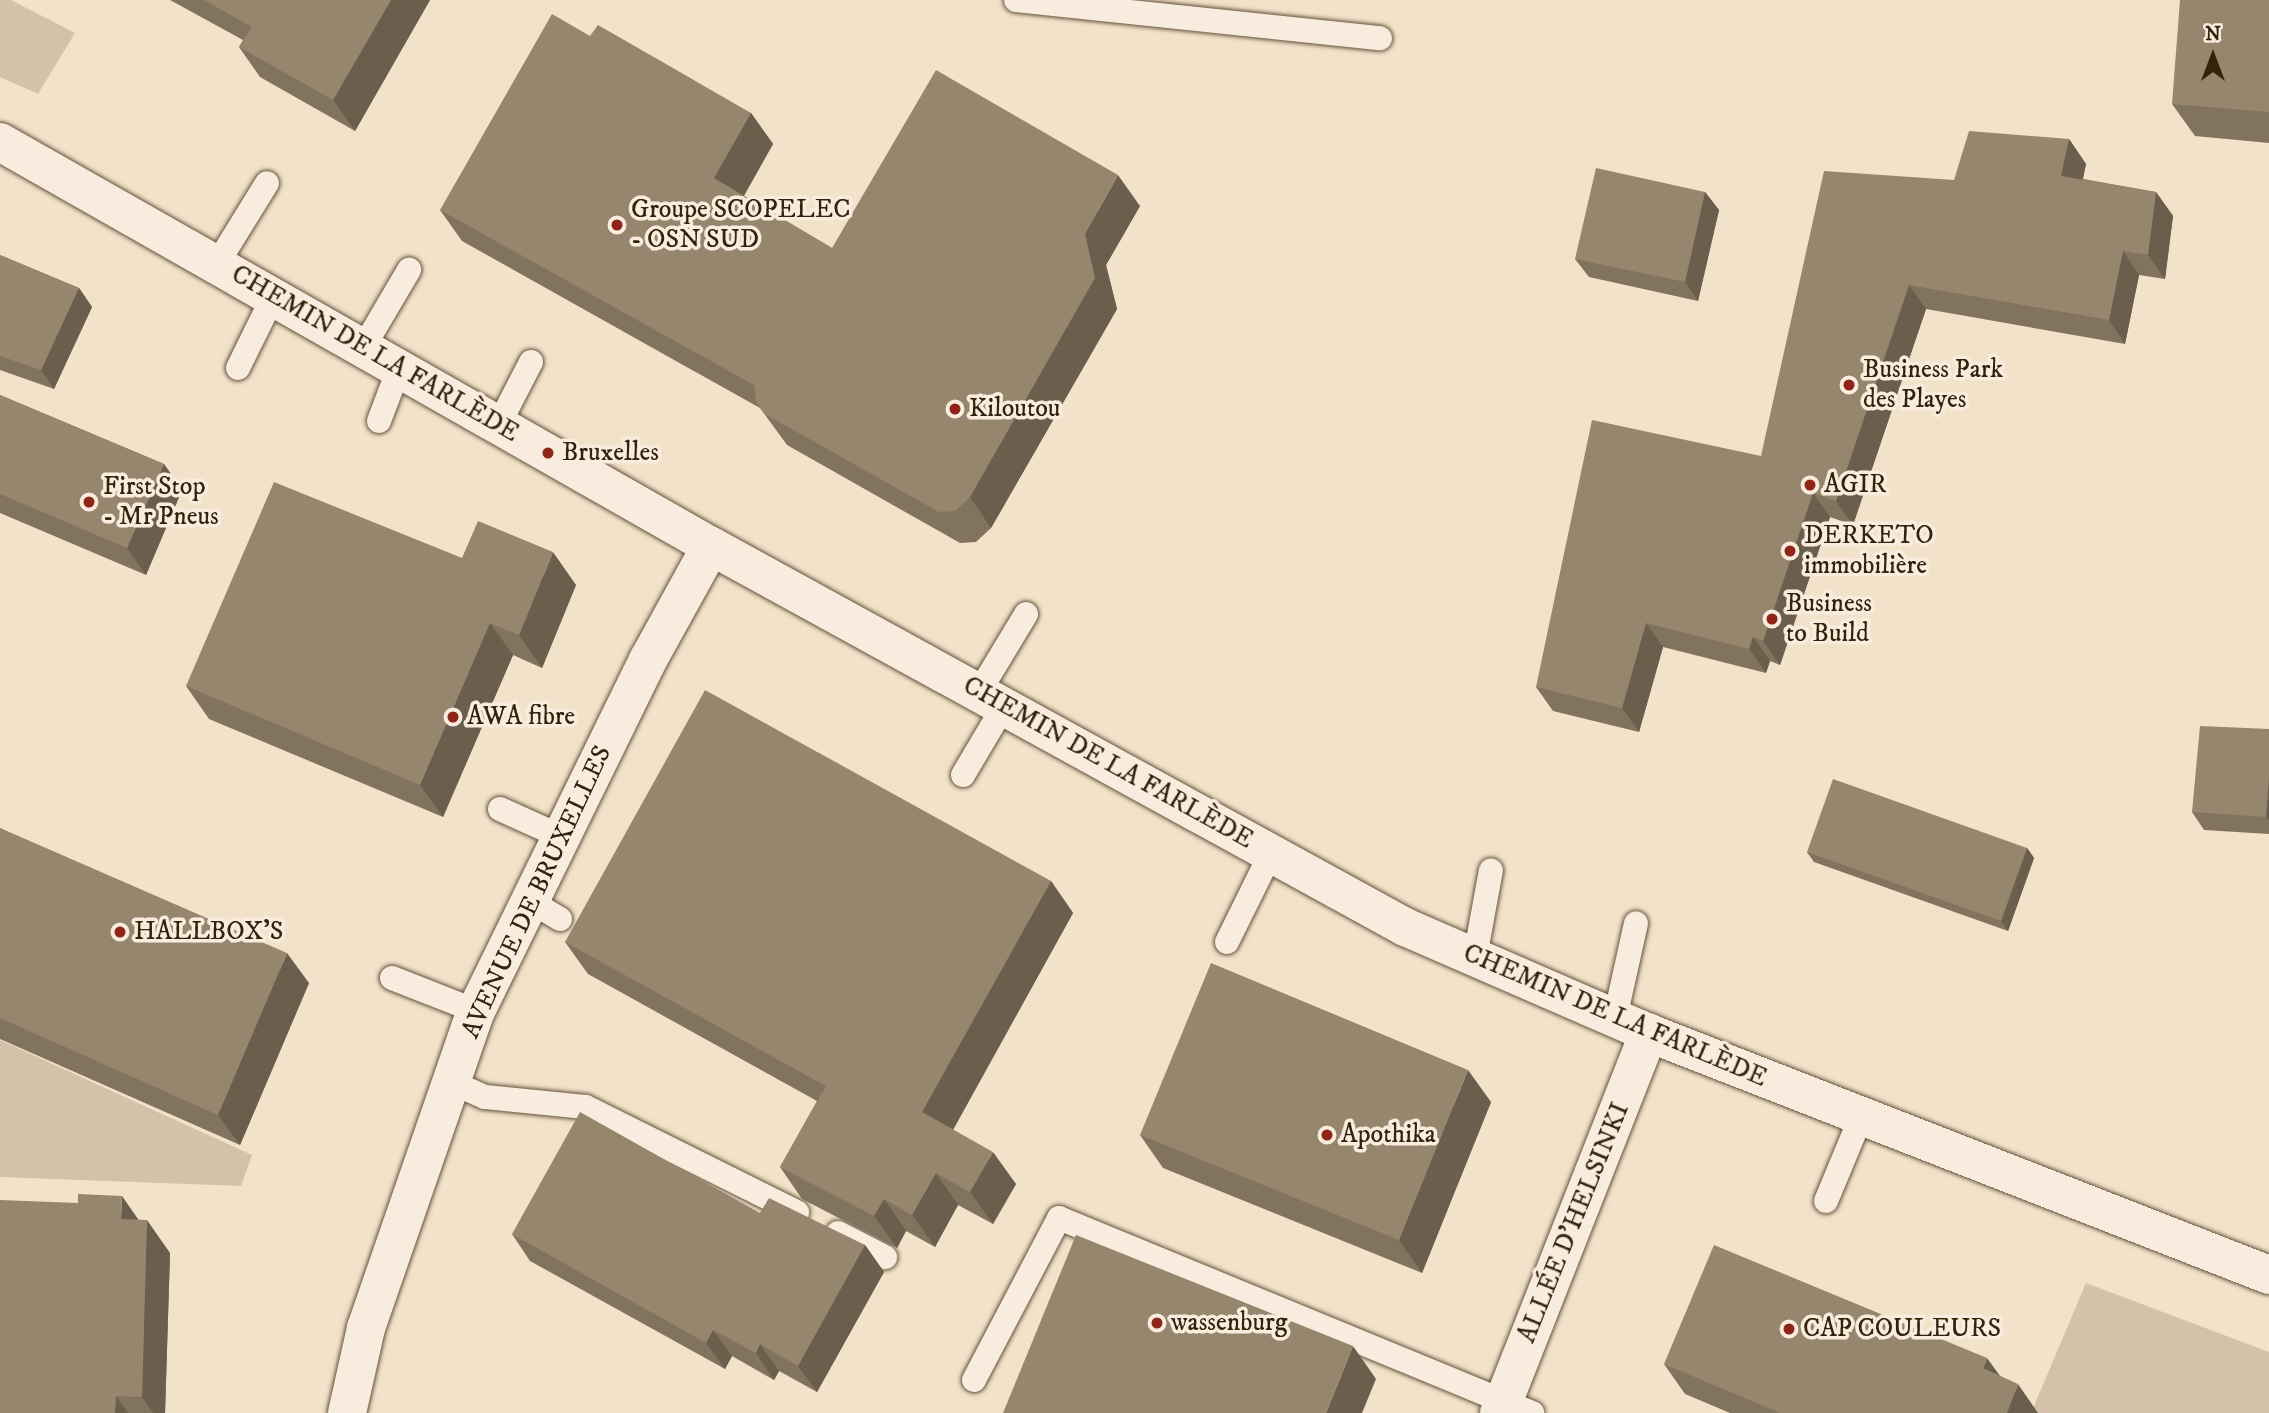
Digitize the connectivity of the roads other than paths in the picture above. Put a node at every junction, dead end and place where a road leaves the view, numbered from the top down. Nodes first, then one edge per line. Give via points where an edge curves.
1 (1016, 0) edge
2 (1380, 38) dead end
3 (0, 142) edge
4 (267, 183) dead end
5 (217, 264) junction
6 (409, 270) dead end
7 (273, 298) junction
8 (363, 348) junction
9 (531, 362) dead end
10 (239, 368) dead end
11 (399, 368) junction
12 (379, 421) dead end
13 (498, 426) junction
14 (711, 546) junction
15 (1026, 614) dead end
16 (991, 699) junction
17 (963, 775) dead end
18 (500, 809) dead end
19 (562, 836) junction
20 (1271, 853) junction
21 (1491, 870) dead end
22 (1636, 923) dead end
23 (1227, 942) dead end
24 (1475, 957) junction
25 (392, 978) dead end
26 (476, 1011) junction
27 (1615, 1018) junction
28 (1649, 1033) junction
29 (452, 1082) junction
30 (1861, 1117) junction
31 (1826, 1201) dead end
32 (885, 1257) dead end
33 (2269, 1275) edge
34 (974, 1380) dead end
35 (1511, 1409) edge
36 (347, 1413) edge

1 - 2 lane
3 - 5 street, CHEMIN DE LA FARLÈDE
4 - 5 lane
5 - 7 street, CHEMIN DE LA FARLÈDE
6 - 8 lane
7 - 8 street, CHEMIN DE LA FARLÈDE
7 - 10 lane
8 - 11 street, CHEMIN DE LA FARLÈDE
9 - 13 lane
11 - 12 lane
11 - 13 street, CHEMIN DE LA FARLÈDE
13 - 14 street, CHEMIN DE LA FARLÈDE
14 - 16 street, CHEMIN DE LA FARLÈDE
14 - 19 street, AVENUE DE BRUXELLES
15 - 16 lane
16 - 17 lane
16 - 20 street, CHEMIN DE LA FARLÈDE
18 - 19 lane
19 - 26 street, AVENUE DE BRUXELLES via 545,910
20 - 23 lane
20 - 24 street, CHEMIN DE LA FARLÈDE via 1405,927
21 - 24 lane
22 - 27 lane
24 - 27 street, CHEMIN DE LA FARLÈDE
25 - 26 lane
26 - 29 street, AVENUE DE BRUXELLES
27 - 28 street, CHEMIN DE LA FARLÈDE
28 - 30 street, CHEMIN DE LA FARLÈDE
28 - 35 street, ALLÉE D'HELSINKI
29 - 32 lane via 485,1097 586,1107
29 - 36 street, AVENUE DE BRUXELLES via 366,1328
30 - 31 lane
30 - 33 street, CHEMIN DE LA FARLÈDE
34 - 35 lane via 1059,1218

